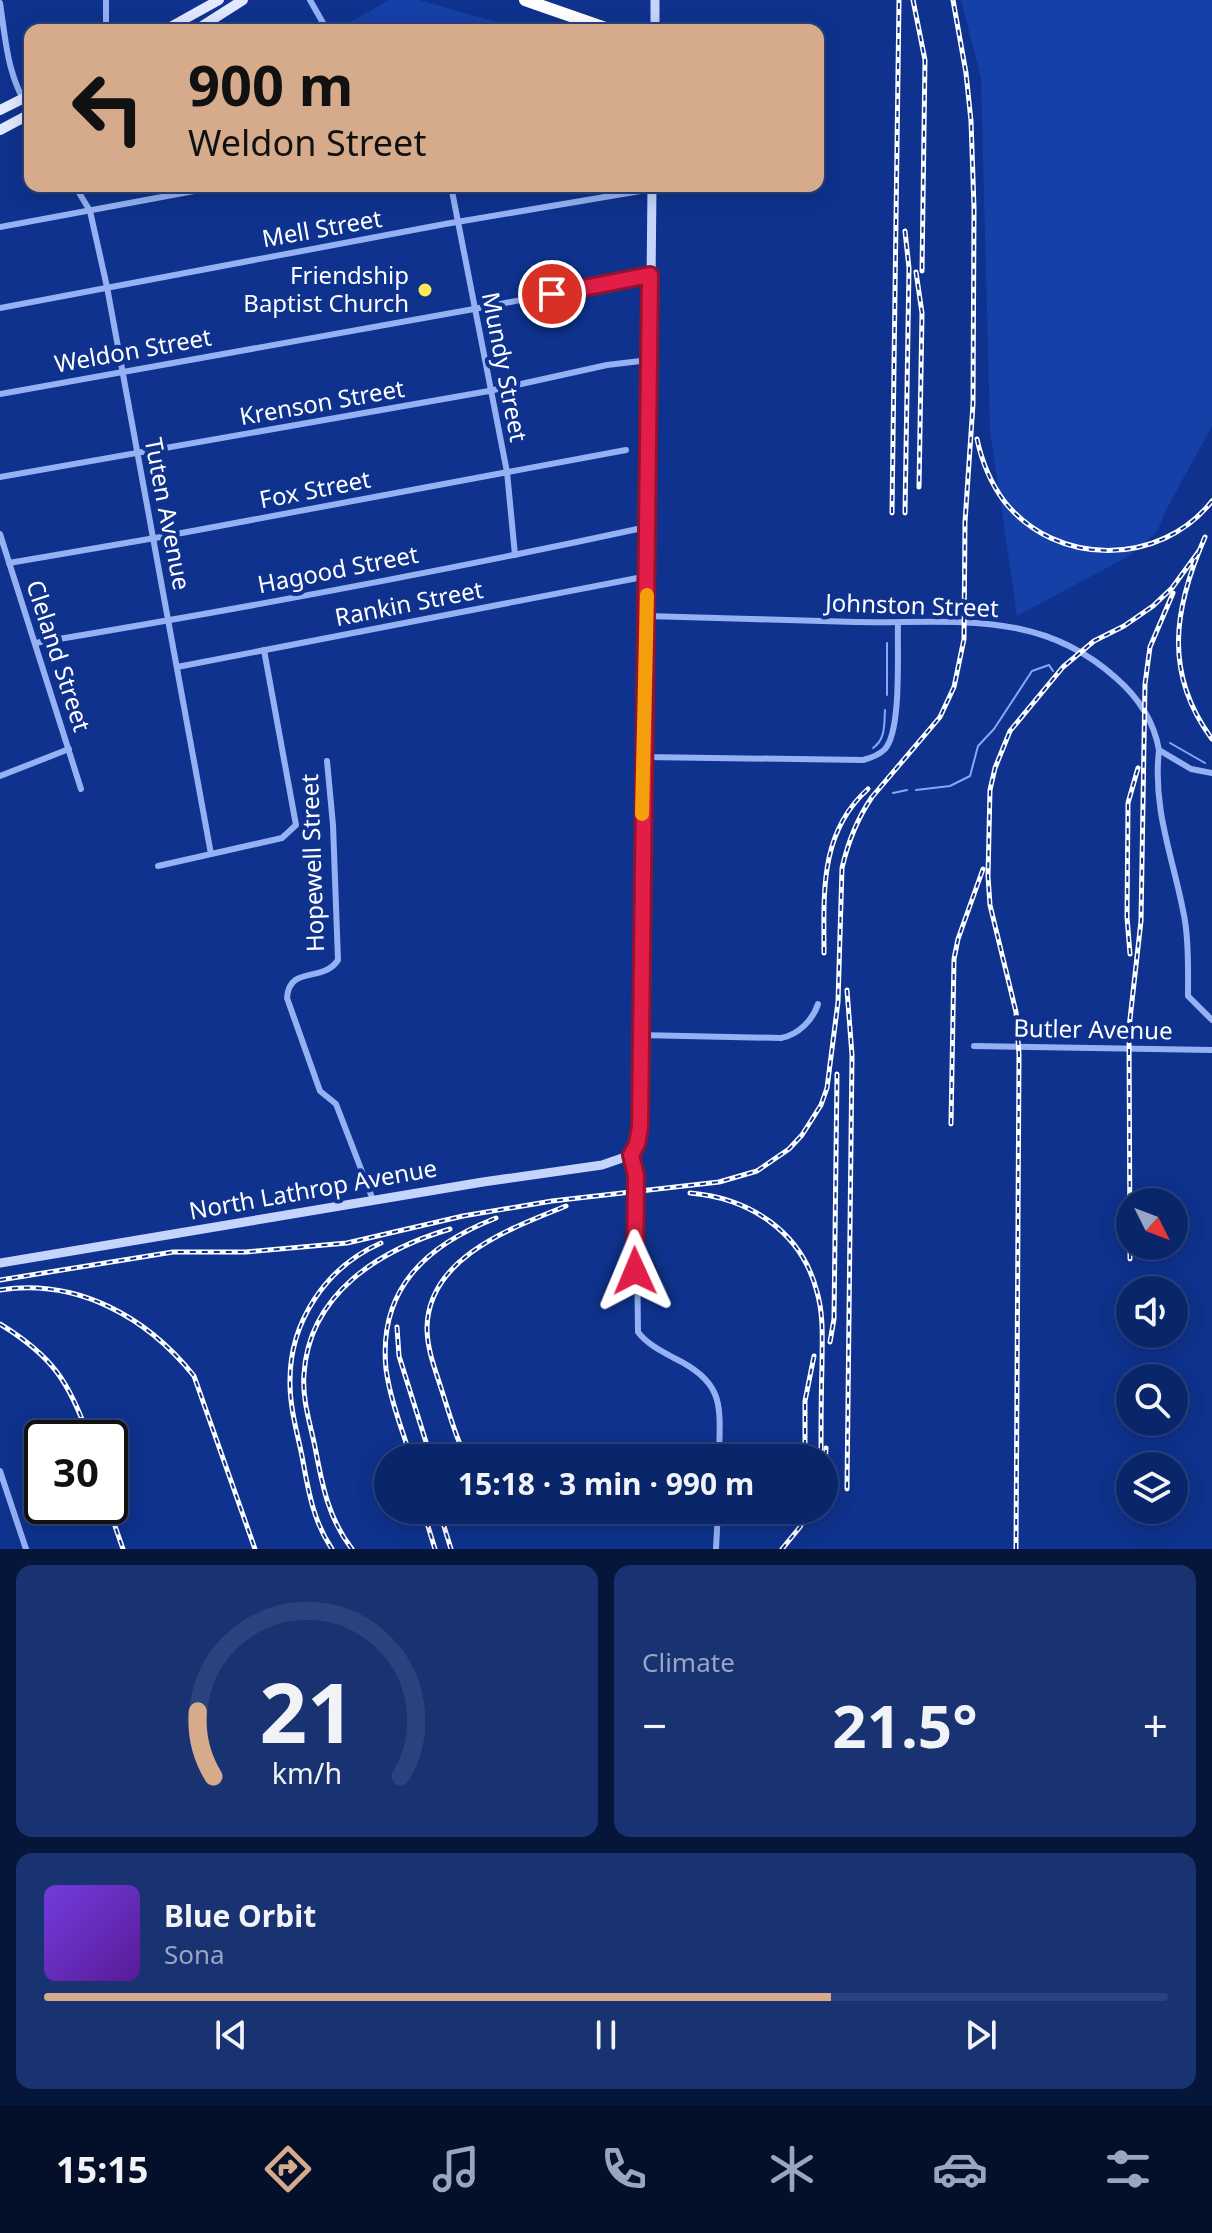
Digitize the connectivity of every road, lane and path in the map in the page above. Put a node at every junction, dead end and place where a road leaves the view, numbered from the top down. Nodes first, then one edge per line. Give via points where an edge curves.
1 (106, 0) edge
2 (219, 0) edge
3 (243, 0) edge
4 (310, 0) edge
5 (525, 0) edge
6 (655, 0) edge
7 (0, 6) edge
8 (106, 24) edge
9 (176, 24) edge
10 (205, 24) edge
11 (324, 24) edge
12 (594, 24) edge
13 (654, 24) edge
14 (24, 93) edge
15 (24, 98) edge
16 (0, 110) edge
17 (24, 116) edge
18 (0, 130) edge
19 (79, 192) edge
20 (190, 192) edge
21 (452, 192) edge
22 (624, 192) edge
23 (652, 192) edge
24 (90, 211) junction
25 (456, 222) junction
26 (0, 227) edge
27 (650, 275) junction
28 (107, 287) junction
29 (0, 308) edge
30 (474, 309) junction
31 (649, 360) junction
32 (123, 371) junction
33 (489, 391) junction
34 (0, 394) edge
35 (626, 450) dead end
36 (138, 454) junction
37 (507, 472) junction
38 (0, 477) edge
39 (647, 527) junction
40 (0, 534) edge
41 (155, 538) junction
42 (515, 555) junction
43 (9, 563) junction
44 (648, 576) junction
45 (645, 616) junction
46 (169, 620) junction
47 (898, 623) junction
48 (35, 643) junction
49 (264, 650) junction
50 (177, 667) junction
51 (69, 749) junction
52 (1159, 750) junction
53 (644, 757) junction
54 (327, 761) dead end
55 (1212, 773) edge
56 (0, 776) edge
57 (81, 789) dead end
58 (211, 854) junction
59 (158, 866) dead end
60 (818, 1004) dead end
61 (1212, 1020) edge
62 (639, 1035) junction
63 (974, 1046) dead end
64 (1212, 1050) edge
65 (631, 1155) junction
66 (373, 1200) junction
67 (0, 1263) edge
68 (719, 1444) edge
69 (0, 1471) edge
70 (717, 1524) edge
71 (26, 1549) edge
72 (716, 1549) edge

1 - 8 street
2 - 9 main road
3 - 10 main road
4 - 11 street
5 - 12 highway
6 - 13 street
7 - 14 street via 9,67
15 - 16 main road
17 - 18 main road
19 - 24 street, Tuten Avenue
20 - 24 street
21 - 25 street, Mundy Street
22 - 25 street, Mell Street
23 - 27 street
24 - 26 street
24 - 28 street, Tuten Avenue
25 - 28 street, Mell Street
25 - 30 street, Mundy Street
27 - 30 street, Weldon Street
27 - 31 street
28 - 29 street, Mell Street
28 - 32 street, Tuten Avenue
30 - 32 street, Weldon Street
30 - 33 street, Mundy Street
31 - 33 street, Krenson Street
31 - 39 street
32 - 34 street, Weldon Street
32 - 36 street, Tuten Avenue
33 - 36 street, Krenson Street
33 - 37 street, Mundy Street
35 - 37 street, Fox Street
36 - 38 street, Krenson Street
36 - 41 street, Tuten Avenue
37 - 41 street, Fox Street
37 - 42 street, Mundy Street
39 - 42 street, Hagood Street
39 - 44 street
40 - 43 street, Cleland Street
41 - 43 street, Fox Street
41 - 46 street, Tuten Avenue
42 - 46 street, Hagood Street
43 - 48 street, Cleland Street
44 - 45 street
44 - 49 street, Rankin Street
45 - 47 street, Johnston Street
45 - 53 street
46 - 48 street, Hagood Street
46 - 50 street, Tuten Avenue
47 - 52 street, Johnston Street via 984,623 1034,631 1067,644 1122,683 1156,732
47 - 53 street via 895,730 876,756
48 - 51 street, Cleland Street
49 - 50 street, Rankin Street
49 - 58 street, Hopewell Street via 296,825 282,838
50 - 58 street, Tuten Avenue
51 - 56 street
51 - 57 street, Cleland Street
52 - 55 street via 1191,769
52 - 61 street, Johnston Street via 1160,805 1185,921 1188,996
53 - 62 street
54 - 66 street, Hopewell Street via 338,960 296,979 287,998 320,1091 336,1104
58 - 59 street
60 - 62 street via 795,1033 781,1038
62 - 65 street via 640,1127
63 - 64 street, Butler Avenue
65 - 66 street, North Lathrop Avenue via 602,1165
65 - 68 street via 636,1176 638,1332 712,1385
66 - 67 street, North Lathrop Avenue
69 - 71 street
70 - 72 street

